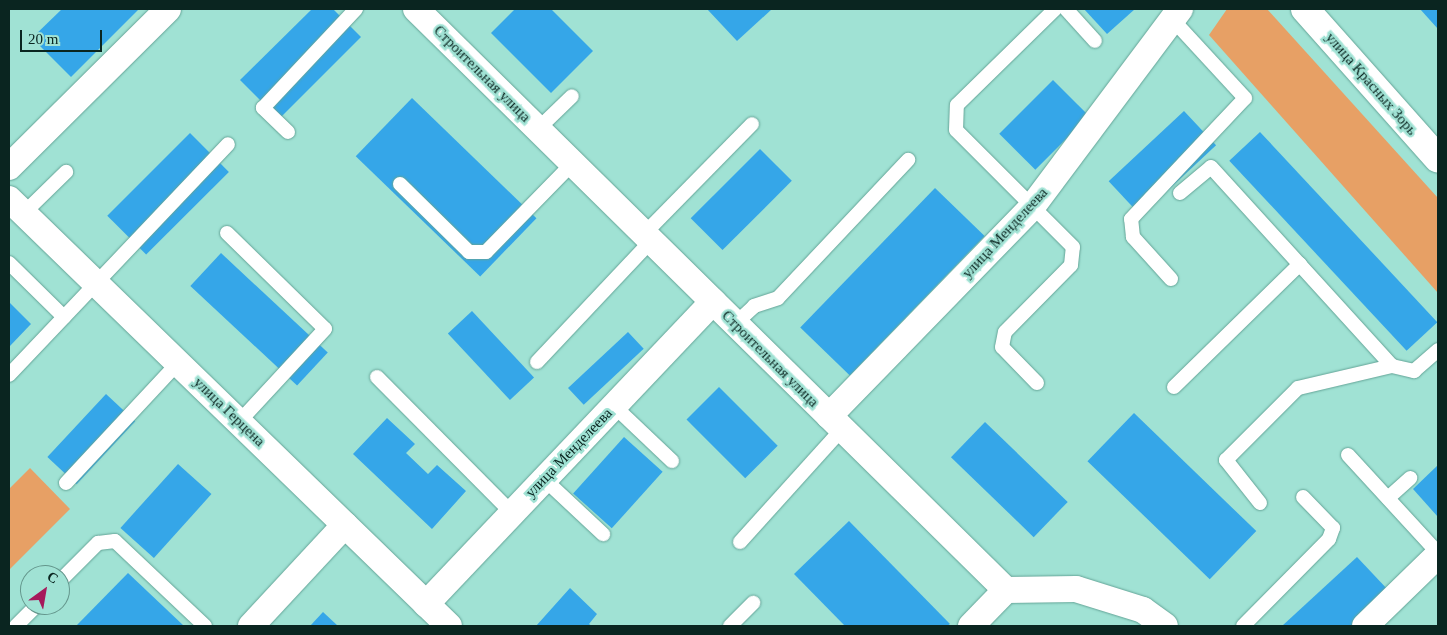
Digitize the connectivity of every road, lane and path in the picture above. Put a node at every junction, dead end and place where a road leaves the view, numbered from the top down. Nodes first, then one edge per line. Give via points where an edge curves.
1 (168, 9) edge
2 (356, 9) edge
3 (416, 9) edge
4 (1055, 9) edge
5 (1066, 9) edge
6 (1305, 9) edge
7 (1176, 14) edge
8 (1095, 41) dead end
9 (572, 96) dead end
10 (752, 124) dead end
11 (538, 129) junction
12 (288, 132) dead end
13 (228, 144) dead end
14 (1438, 159) edge
15 (908, 160) dead end
16 (573, 163) junction
17 (9, 167) edge
18 (66, 172) dead end
19 (400, 184) dead end
20 (1180, 193) dead end
21 (16, 206) edge
22 (1032, 207) junction
23 (227, 233) dead end
24 (648, 237) junction
25 (9, 263) edge
26 (1300, 264) junction
27 (1171, 279) dead end
28 (96, 283) junction
29 (713, 302) junction
30 (64, 317) junction
31 (735, 324) junction
32 (1438, 350) edge
33 (537, 362) dead end
34 (178, 363) junction
35 (1392, 366) junction
36 (9, 374) edge
37 (377, 377) dead end
38 (1037, 383) dead end
39 (1174, 388) dead end
40 (614, 406) junction
41 (239, 422) junction
42 (836, 423) junction
43 (1348, 455) dead end
44 (672, 461) dead end
45 (1410, 478) dead end
46 (544, 480) junction
47 (66, 483) dead end
48 (1303, 497) dead end
49 (1388, 498) junction
50 (1260, 503) dead end
51 (512, 513) junction
52 (345, 525) junction
53 (603, 534) dead end
54 (740, 542) dead end
55 (1438, 554) edge
56 (70, 571) edge
57 (1006, 590) junction
58 (752, 603) dead end
59 (426, 604) junction
60 (27, 615) edge
61 (983, 622) edge
62 (16, 626) edge
63 (204, 626) edge
64 (251, 626) edge
65 (449, 626) edge
66 (730, 626) edge
67 (1165, 626) edge
68 (1243, 626) edge
69 (1365, 626) edge

1 - 17 street
2 - 12 lane via 263,108
3 - 11 street, Строительная улица
4 - 22 lane via 957,105 956,130
5 - 8 lane
6 - 14 street, улица Красных Зорь
7 - 22 street, улица Менделеева
7 - 27 lane via 1245,98 1131,219 1132,237
9 - 11 lane
10 - 24 lane
11 - 16 street, Строительная улица
13 - 28 lane
15 - 31 lane via 778,298 754,306
16 - 19 lane via 486,252 469,252
16 - 24 street, Строительная улица
18 - 21 lane
20 - 26 lane via 1211,167
21 - 28 street, улица Герцена
22 - 38 lane via 1073,247 1071,266 1005,332 1002,348
22 - 42 street, улица Менделеева
23 - 41 lane via 325,329
24 - 29 street, Строительная улица
24 - 33 lane
25 - 30 lane
26 - 35 lane
26 - 39 lane
28 - 30 lane
28 - 34 street, улица Герцена
29 - 31 street, Строительная улица
29 - 40 street, улица Менделеева
30 - 36 lane
31 - 42 street, Строительная улица
32 - 35 lane via 1414,370
34 - 41 street, улица Герцена
34 - 47 lane
35 - 50 lane via 1298,388 1226,460
37 - 51 lane
40 - 44 lane
40 - 46 street, улица Менделеева
41 - 52 street, улица Герцена
42 - 54 lane
42 - 57 street, Строительная улица
43 - 49 lane
45 - 49 lane
46 - 51 street, улица Менделеева
46 - 53 lane
48 - 68 lane via 1332,528 1330,539
49 - 55 lane
51 - 59 street, улица Менделеева
52 - 59 street, улица Герцена
52 - 64 street
55 - 69 street
56 - 63 lane via 98,542 115,541
57 - 61 street
57 - 67 street via 1076,589 1143,610
58 - 66 lane
59 - 65 street, улица Герцена
60 - 62 lane

